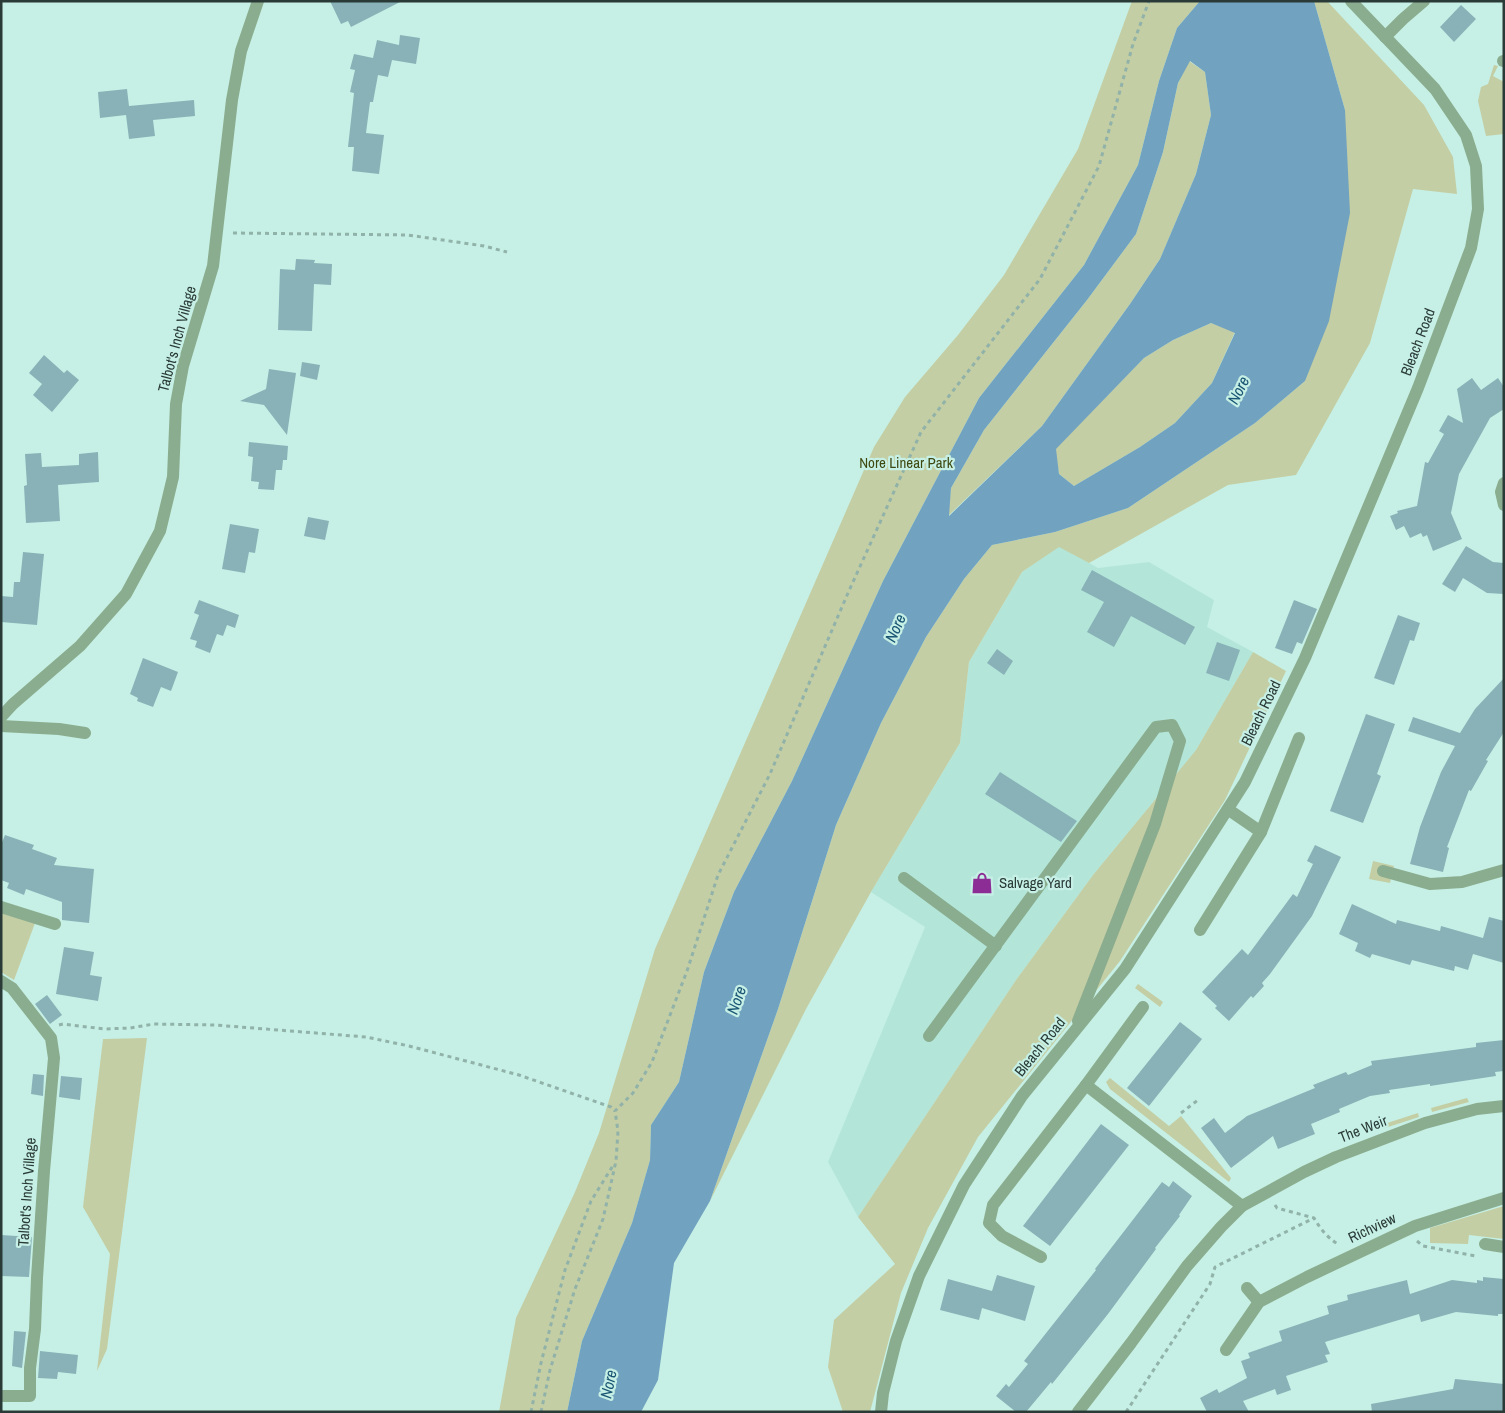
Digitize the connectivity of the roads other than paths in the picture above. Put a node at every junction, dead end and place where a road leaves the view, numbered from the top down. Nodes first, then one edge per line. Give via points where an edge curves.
1 (258, 1) edge
2 (1351, 1) edge
3 (1424, 1) edge
4 (1385, 37) junction
5 (1504, 483) edge
6 (1504, 505) edge
7 (1, 717) edge
8 (1, 726) edge
9 (85, 733) dead end
10 (1299, 738) dead end
11 (1229, 810) junction
12 (1262, 832) junction
13 (1503, 866) edge
14 (1383, 871) dead end
15 (904, 878) dead end
16 (1, 907) edge
17 (55, 924) dead end
18 (1200, 930) dead end
19 (996, 946) junction
20 (1, 981) edge
21 (1143, 1007) dead end
22 (1073, 1032) junction
23 (929, 1036) dead end
24 (1086, 1085) junction
25 (1504, 1106) edge
26 (1504, 1198) edge
27 (1242, 1206) junction
28 (1484, 1244) road end
29 (1504, 1247) edge
30 (1042, 1257) dead end
31 (1247, 1288) dead end
32 (1259, 1302) junction
33 (1226, 1350) dead end
34 (1, 1396) edge
35 (882, 1412) edge
36 (1078, 1412) edge

1 - 7 street, Talbot's Inch Village via 242,51 232,100 213,266 176,404 173,477 160,531 126,594 80,646
2 - 4 street, Bleach Road
3 - 4 street
4 - 11 street, Bleach Road via 1435,88 1466,134 1476,166 1478,200 1471,248 1418,388 1305,658
5 - 6 street via 1501,492
8 - 9 street
10 - 12 street
11 - 12 street
11 - 22 street, Bleach Road via 1125,969
12 - 18 street
13 - 14 street via 1462,882 1430,884
15 - 19 street
16 - 17 street
19 - 22 street via 1156,726 1172,725 1180,741 1155,824
19 - 23 street
20 - 34 street, Talbot's Inch Village via 12,988 47,1032 53,1042 54,1058 30,1396
21 - 24 street
22 - 35 street, Bleach Road via 1022,1096 964,1185 919,1276 896,1341
24 - 27 street
24 - 30 street via 994,1205 989,1223 1002,1236
25 - 27 street, The Weir via 1477,1109 1425,1123 1336,1157
26 - 32 street, Richview via 1406,1230
27 - 36 street, The Weir via 1220,1226 1187,1266
28 - 29 street
31 - 32 street
32 - 33 street, Richview

